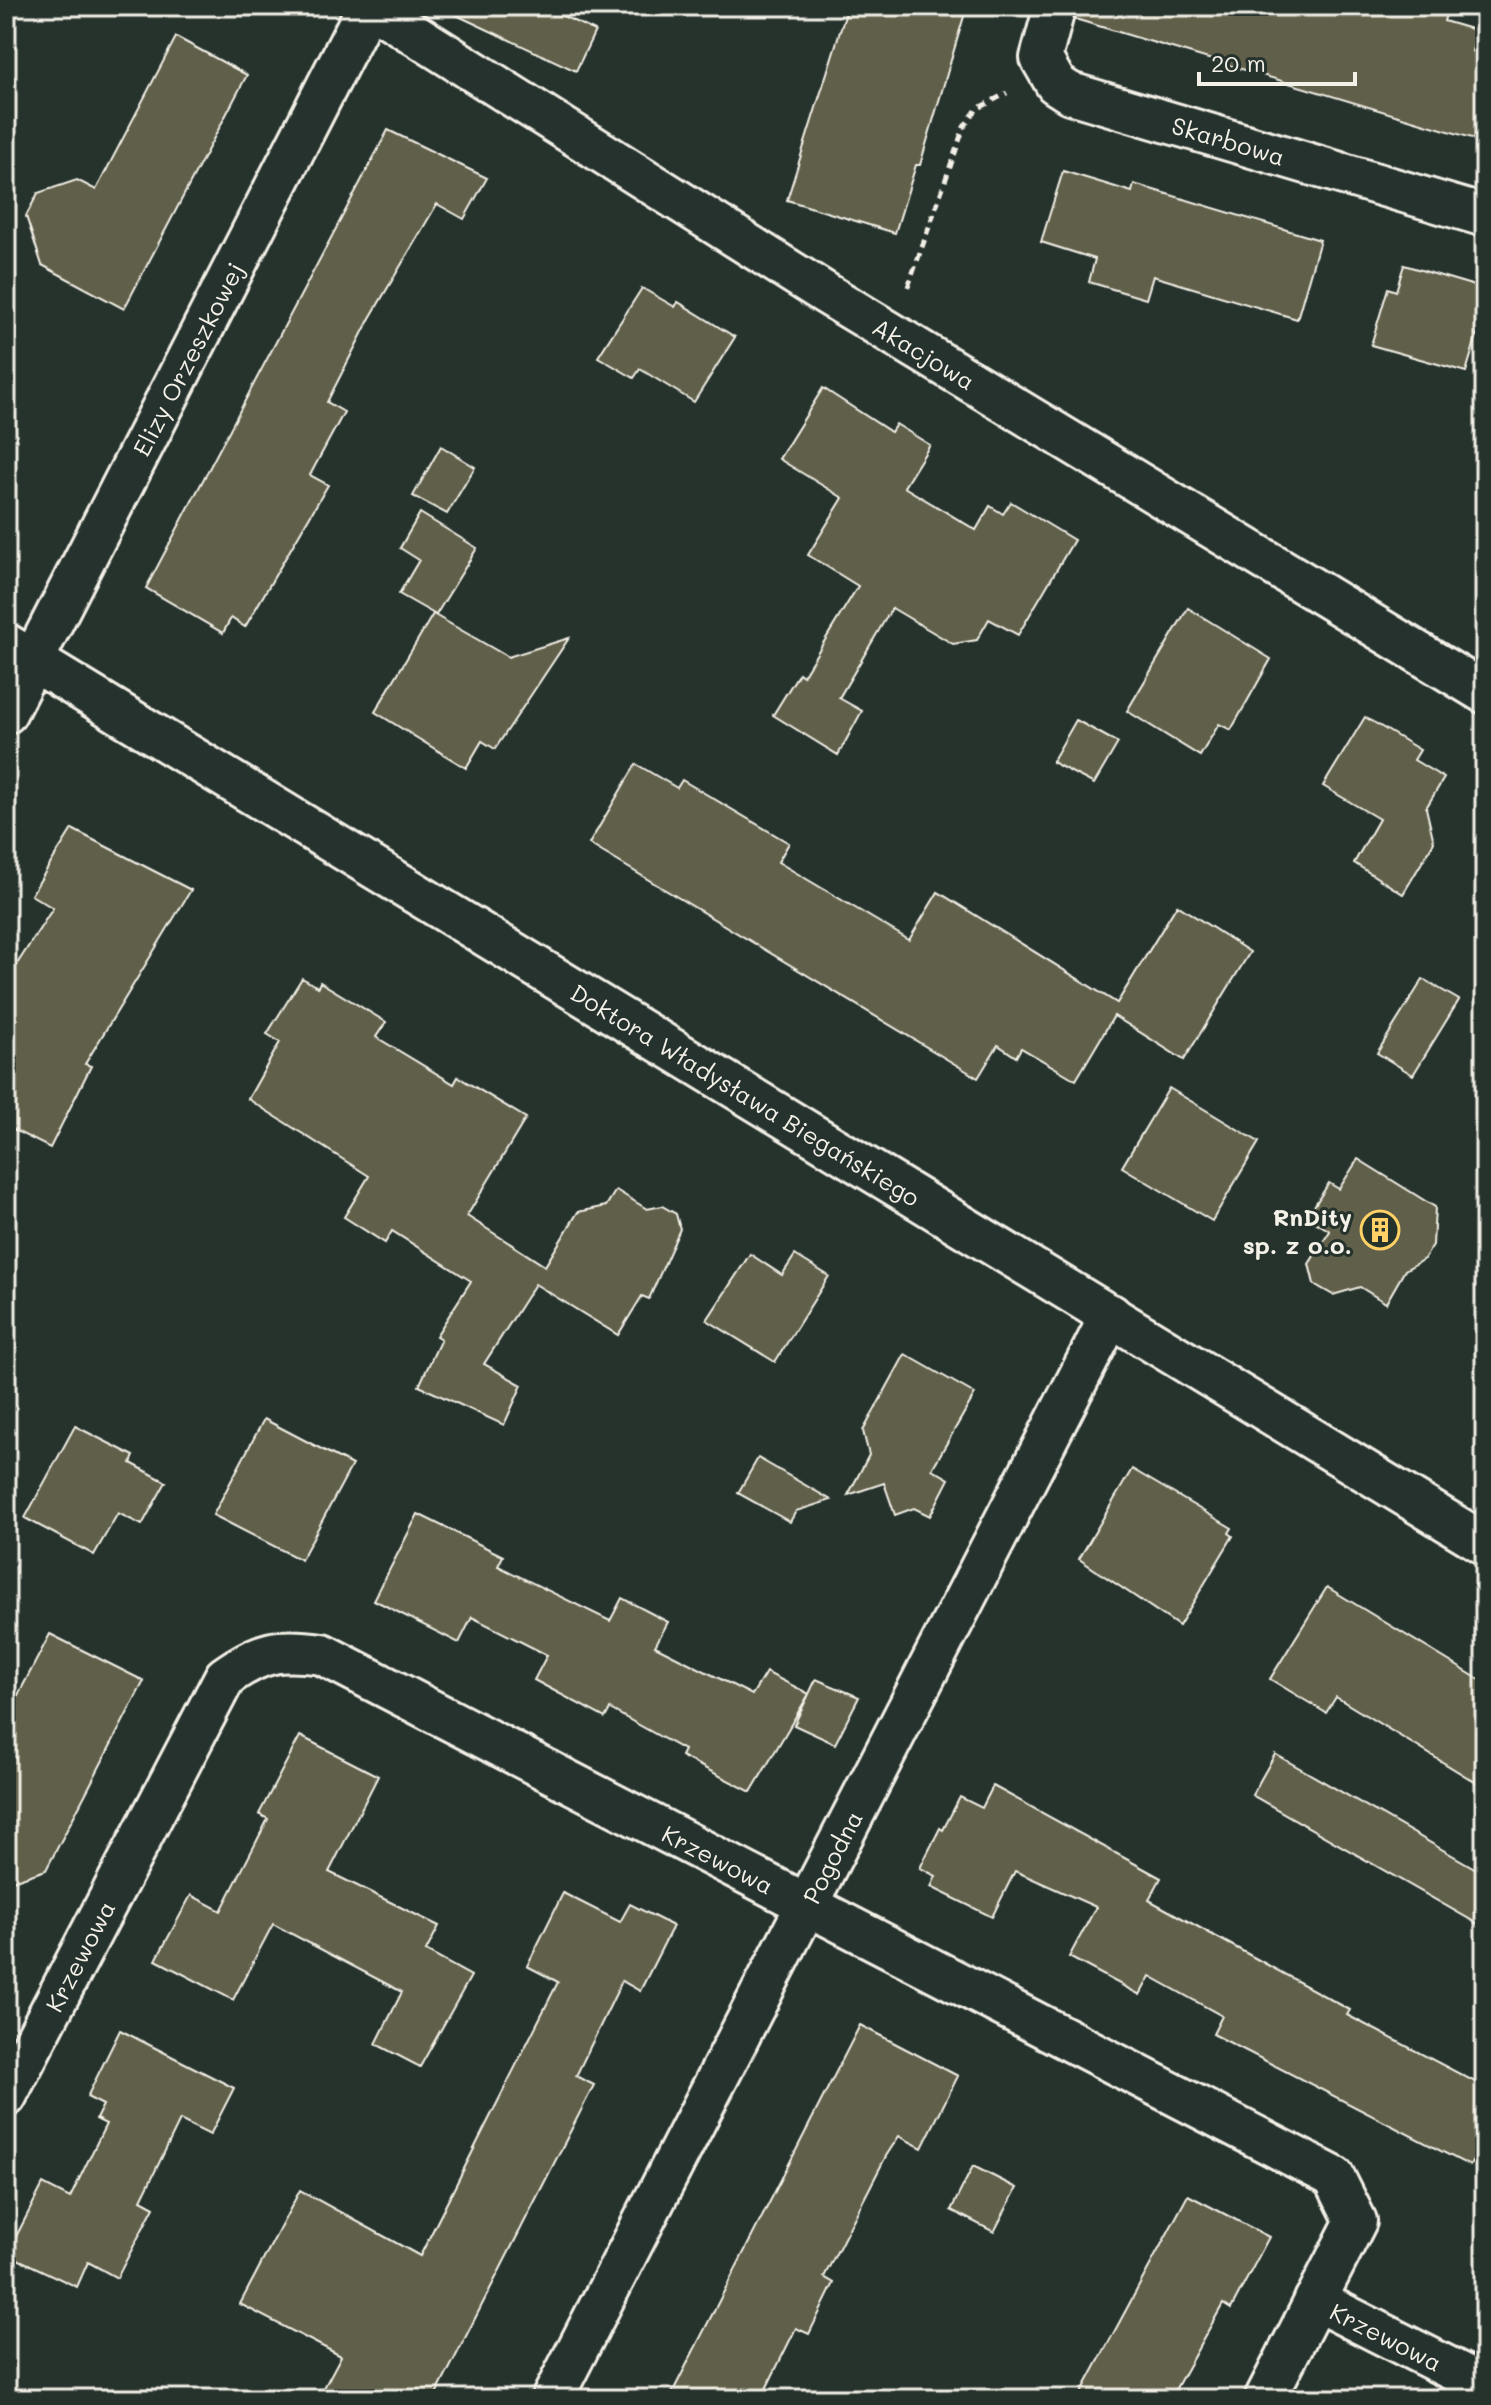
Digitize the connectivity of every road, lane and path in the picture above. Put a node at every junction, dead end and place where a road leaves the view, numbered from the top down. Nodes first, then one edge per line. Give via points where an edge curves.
1 (369, 6) edge
2 (1055, 6) edge
3 (1046, 73) junction
4 (1485, 216) edge
5 (892, 333) junction
6 (19, 653) edge
7 (1485, 693) edge
8 (6, 713) edge
9 (1111, 1315) junction
10 (1485, 1544) edge
11 (805, 1904) junction
12 (6, 2096) edge
13 (1315, 2300) junction
14 (1485, 2386) edge
15 (552, 2399) edge
16 (1265, 2399) edge

1 - 5 street, Akacjowa
1 - 6 street, Elizy Orzeszkowej
2 - 3 street via 1041,58
3 - 4 street, Skarbowa via 1070,93
3 - 5 path via 977,109 964,127
5 - 7 street, Akacjowa
6 - 8 street, Elizy Orzeszkowej
6 - 9 street, Doktora Władysława Biegańskiego
9 - 10 street, Doktora Władysława Biegańskiego
9 - 11 street, Pogodna
11 - 12 street, Krzewowa via 322,1654 291,1650 254,1655 225,1677
11 - 13 street, Krzewowa via 1334,2177 1356,2221
11 - 15 street, Pogodna
13 - 14 street, Krzewowa
13 - 16 street

